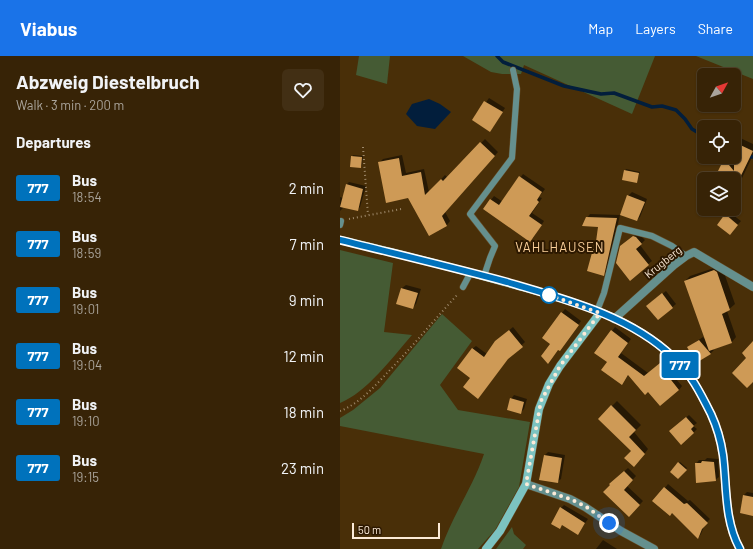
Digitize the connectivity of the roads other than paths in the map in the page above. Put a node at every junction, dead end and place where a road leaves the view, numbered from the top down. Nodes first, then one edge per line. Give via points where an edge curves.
1 (513, 70) dead end
2 (340, 240) edge
3 (686, 256) junction
4 (471, 272) junction
5 (484, 276) junction
6 (463, 287) road end
7 (753, 287) edge
8 (599, 312) junction
9 (614, 319) junction
10 (526, 484) junction
11 (486, 549) edge
12 (654, 549) edge
13 (740, 549) edge

1 - 5 lane via 516,89 512,158 470,214 495,246
2 - 4 main road
3 - 7 street, Krugberg via 694,252
3 - 8 lane via 652,236 620,228
3 - 9 street, Krugberg
4 - 5 main road
4 - 6 lane
5 - 8 main road
8 - 9 main road
8 - 10 main road via 560,366 541,401
9 - 13 main road via 644,334 673,357 702,396 719,434 731,529
10 - 11 main road via 500,531
10 - 12 street via 585,506 621,531

